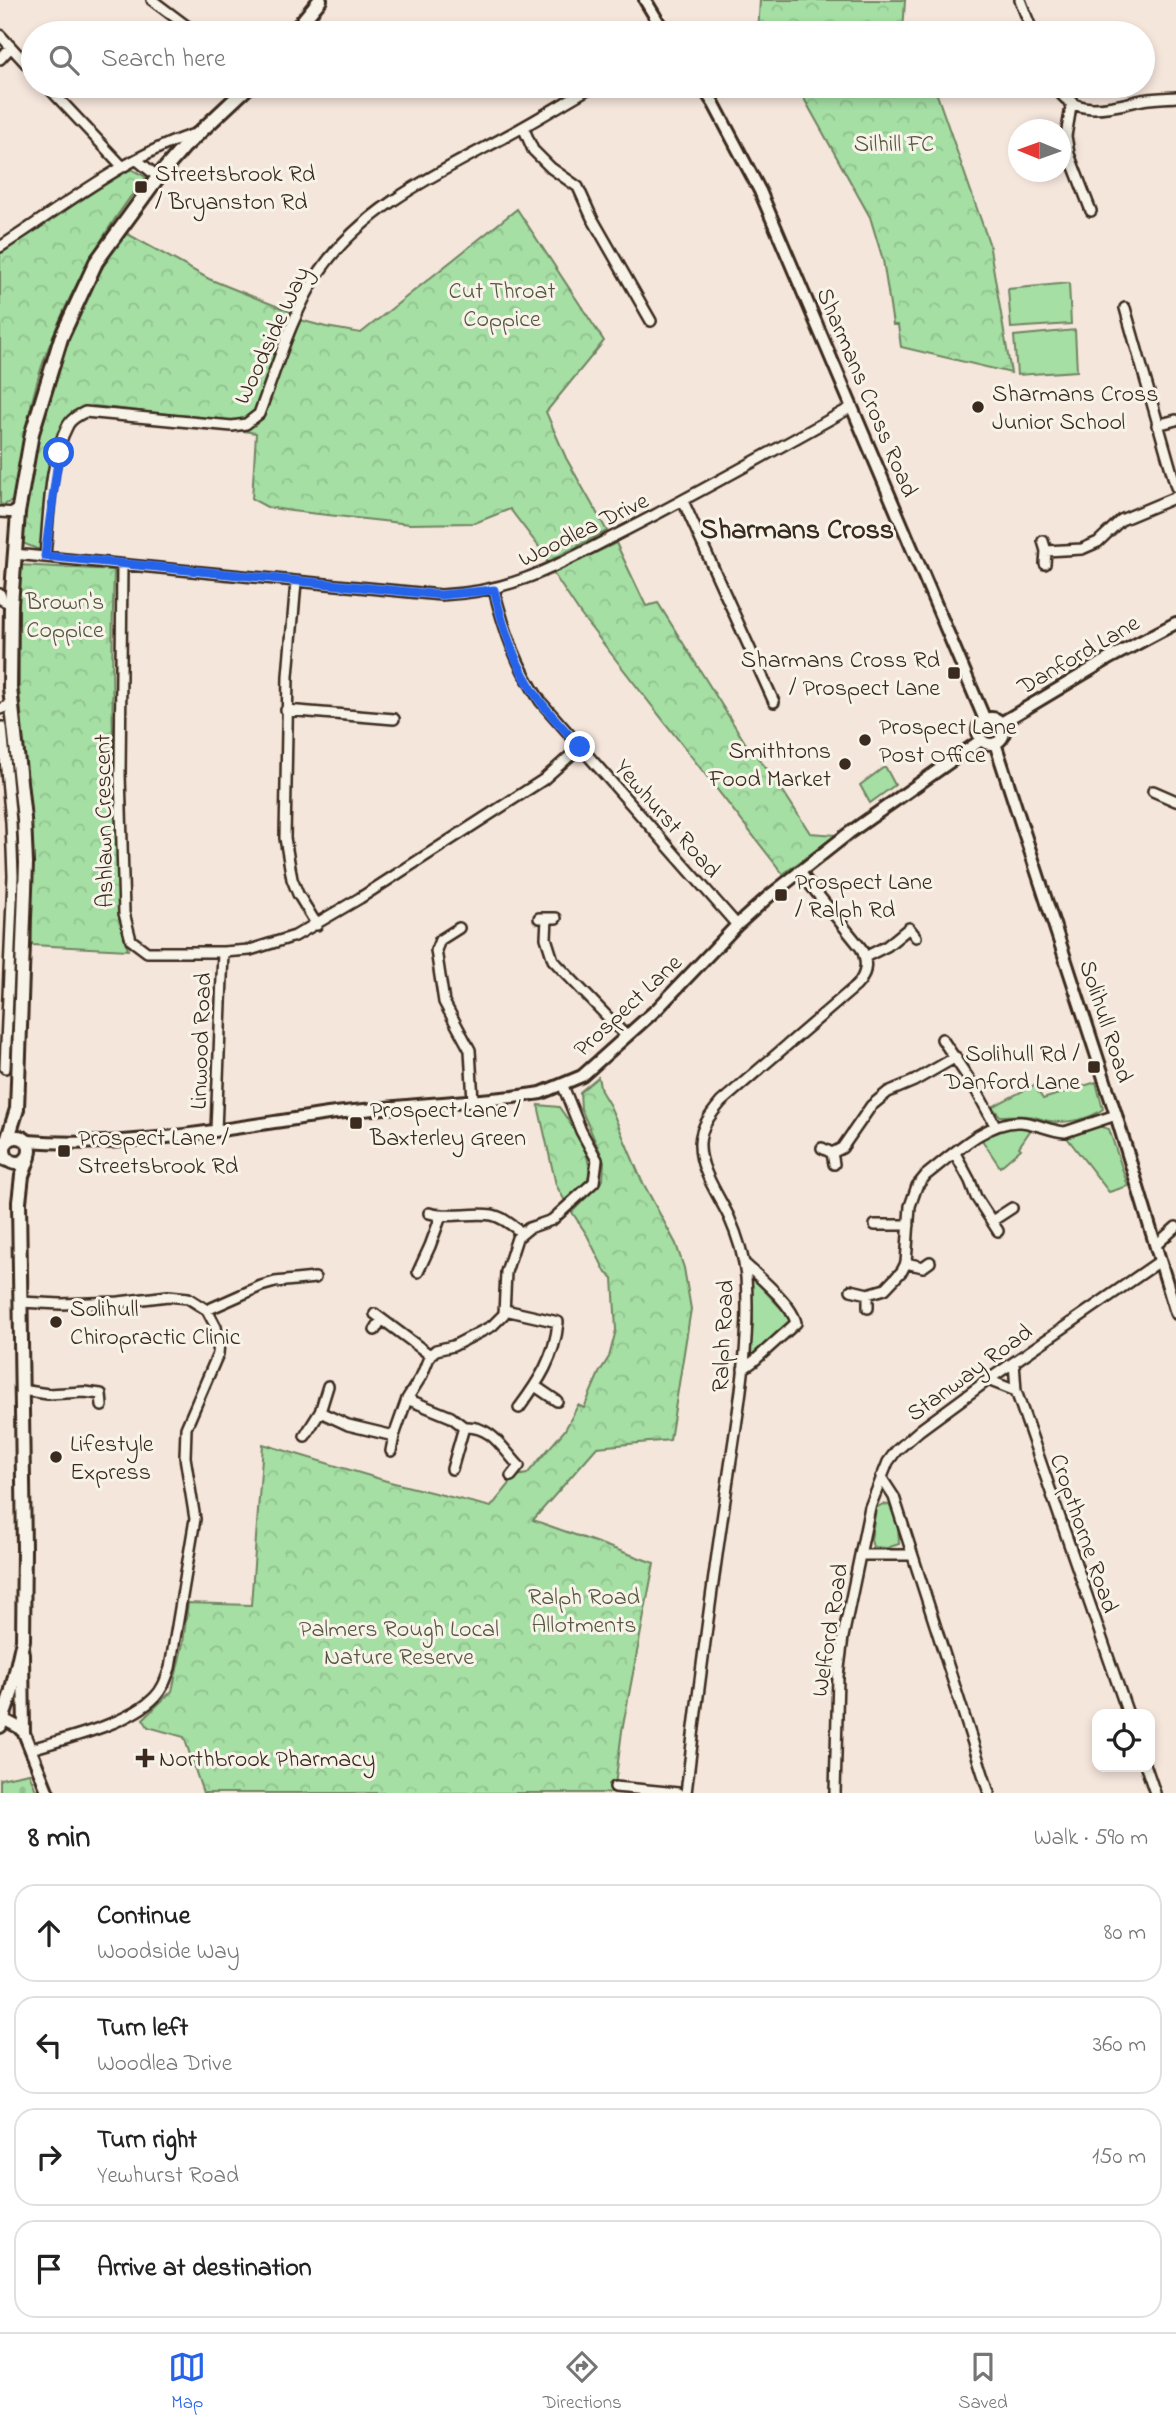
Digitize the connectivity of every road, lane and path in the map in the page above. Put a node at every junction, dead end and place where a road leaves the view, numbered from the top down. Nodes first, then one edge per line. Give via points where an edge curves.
1 (152, 0) edge
2 (320, 0) edge
3 (645, 0) edge
4 (1020, 0) edge
5 (180, 21) edge
6 (303, 21) edge
7 (658, 21) edge
8 (1028, 21) edge
9 (0, 35) edge
10 (11, 47) junction
11 (21, 58) edge
12 (0, 59) edge
13 (1176, 97) edge
14 (58, 98) edge
15 (236, 98) edge
16 (573, 98) edge
17 (710, 98) edge
18 (1068, 98) edge
19 (1072, 101) junction
20 (523, 127) junction
21 (199, 133) junction
22 (136, 160) junction
23 (123, 167) junction
24 (158, 177) junction
25 (1091, 211) dead end
26 (0, 247) edge
27 (1125, 308) dead end
28 (651, 321) dead end
29 (852, 407) junction
30 (1176, 421) edge
31 (1157, 425) junction
32 (1176, 487) edge
33 (1176, 498) edge
34 (683, 501) junction
35 (0, 512) edge
36 (18, 513) junction
37 (14, 554) junction
38 (45, 556) junction
39 (122, 565) junction
40 (1045, 565) dead end
41 (296, 582) junction
42 (494, 590) junction
43 (0, 594) edge
44 (11, 604) junction
45 (1176, 623) edge
46 (774, 702) dead end
47 (6, 707) edge
48 (286, 710) junction
49 (394, 719) dead end
50 (985, 720) junction
51 (1001, 723) junction
52 (1, 727) edge
53 (14, 735) junction
54 (981, 740) junction
55 (995, 743) junction
56 (580, 747) junction
57 (1153, 791) dead end
58 (1176, 801) edge
59 (799, 871) junction
60 (547, 918) dead end
61 (317, 925) junction
62 (737, 926) junction
63 (459, 929) dead end
64 (916, 937) dead end
65 (223, 952) junction
66 (865, 957) junction
67 (14, 1025) junction
68 (626, 1036) junction
69 (942, 1039) dead end
70 (956, 1057) junction
71 (5, 1068) dead end
72 (563, 1086) junction
73 (473, 1101) junction
74 (16, 1109) junction
75 (1116, 1115) junction
76 (995, 1125) junction
77 (216, 1131) junction
78 (4, 1144) edge
79 (27, 1147) junction
80 (822, 1149) dead end
81 (955, 1153) junction
82 (6, 1161) edge
83 (19, 1202) junction
84 (1012, 1208) dead end
85 (429, 1213) dead end
86 (441, 1216) junction
87 (992, 1221) junction
88 (875, 1225) dead end
89 (909, 1225) junction
90 (1176, 1227) edge
91 (998, 1231) dead end
92 (522, 1233) junction
93 (1156, 1245) junction
94 (1160, 1261) junction
95 (930, 1262) dead end
96 (744, 1263) junction
97 (906, 1263) junction
98 (418, 1272) dead end
99 (315, 1278) dead end
100 (851, 1290) dead end
101 (868, 1294) junction
102 (20, 1301) junction
103 (868, 1307) dead end
104 (207, 1310) junction
105 (505, 1310) junction
106 (1176, 1313) edge
107 (375, 1330) dead end
108 (430, 1355) junction
109 (1014, 1362) junction
110 (743, 1369) junction
111 (988, 1380) junction
112 (328, 1386) dead end
113 (535, 1386) junction
114 (21, 1390) junction
115 (111, 1390) dead end
116 (1016, 1391) junction
117 (100, 1394) junction
118 (407, 1399) junction
119 (557, 1401) dead end
120 (102, 1406) dead end
121 (519, 1408) dead end
122 (320, 1412) junction
123 (464, 1427) junction
124 (305, 1436) dead end
125 (394, 1436) junction
126 (391, 1451) dead end
127 (452, 1469) dead end
128 (510, 1475) dead end
129 (881, 1477) junction
130 (861, 1555) junction
131 (912, 1555) junction
132 (23, 1640) junction
133 (1126, 1709) edge
134 (1, 1722) edge
135 (24, 1733) junction
136 (31, 1749) junction
137 (1148, 1772) edge
138 (615, 1787) dead end
139 (48, 1793) edge
140 (678, 1793) edge
141 (686, 1793) edge
142 (835, 1793) edge
143 (989, 1793) edge
144 (1155, 1793) edge

1 - 5 street
2 - 6 main road
3 - 7 street
4 - 8 street
9 - 10 street
10 - 11 street
10 - 12 street
13 - 19 street via 1107,108 1086,108
14 - 23 street
15 - 21 main road
16 - 20 street, Woodside Way
17 - 29 street, Sharmans Cross Road via 760,191
18 - 19 street
19 - 25 street via 1066,136 1069,154
20 - 28 street via 533,150 578,187
20 - 38 street, Woodside Way via 381,208 340,245 308,291 252,422 232,426 85,412 75,417 59,453
21 - 22 street
21 - 24 main road
22 - 23 street
22 - 24 street
23 - 26 street
24 - 36 main road via 96,262 61,338 32,433
27 - 31 street
29 - 34 street, Woodlea Drive
29 - 50 street, Sharmans Cross Road
30 - 31 street
31 - 32 street
33 - 40 street via 1121,520 1098,542 1082,549 1044,546
34 - 42 street, Woodlea Drive via 550,570
34 - 46 street
35 - 36 street
36 - 37 main road
37 - 38 street, Woodlea Drive
37 - 44 main road
38 - 39 street, Woodlea Drive
39 - 41 street, Woodlea Drive
39 - 65 street, Ashlawn Crescent via 120,774 127,926 131,940 147,952
41 - 42 street, Woodlea Drive via 441,595
41 - 48 street
42 - 56 street, Yewhurst Road via 519,667 541,702
43 - 44 street
44 - 47 main road
45 - 51 street, Danford Lane
47 - 53 main road
48 - 49 street
48 - 61 street via 286,850 292,879
50 - 51 street
50 - 54 street via 978,729
51 - 55 street via 1003,736
52 - 53 street
52 - 67 street via 11,822
53 - 67 main road via 26,863
54 - 55 street
54 - 59 street, Prospect Lane
55 - 75 street, Solihull Road
56 - 61 street, Ashlawn Crescent via 542,780
56 - 62 street, Yewhurst Road
57 - 58 street
59 - 62 street, Prospect Lane
59 - 66 street
60 - 68 street via 546,938 553,960
61 - 65 street, Ashlawn Crescent via 272,944
62 - 68 street, Prospect Lane
63 - 73 street via 440,940 436,950 444,1002 470,1050
64 - 66 street via 909,928
65 - 77 street, Linwood Road
66 - 96 street, Ralph Road via 860,981 721,1102 704,1126 702,1162 730,1220
67 - 71 street
67 - 74 main road
68 - 72 street, Prospect Lane via 582,1076
69 - 70 street
70 - 76 street
70 - 80 street via 888,1092 871,1106 833,1158
72 - 73 street, Prospect Lane
72 - 92 street via 597,1160 594,1182 552,1220
73 - 77 street, Prospect Lane via 331,1114
74 - 78 main road
74 - 79 main road
75 - 76 street via 1065,1132 1023,1122
75 - 93 street, Solihull Road
76 - 81 street
77 - 79 street, Prospect Lane
78 - 79 main road via 14,1137
78 - 82 main road
79 - 82 main road via 22,1163
79 - 83 main road
81 - 87 street
81 - 89 street via 917,1186
82 - 83 main road
83 - 102 main road
84 - 87 street
85 - 86 street
86 - 92 street via 493,1216
86 - 98 street
87 - 91 street
88 - 89 street
89 - 97 street
90 - 93 street
92 - 105 street via 506,1272
93 - 94 street, Solihull Road
94 - 106 street, Solihull Road
94 - 109 street, Stanway Road
95 - 97 street via 923,1267
96 - 110 street, Ralph Road
96 - 110 street via 787,1306 796,1323
97 - 101 street via 885,1289
99 - 104 street via 275,1282
100 - 101 street
101 - 103 street
102 - 104 street via 61,1304 168,1296 188,1298
102 - 114 main road
104 - 136 street via 219,1348 186,1428 185,1458 195,1519 164,1684 154,1698 107,1725
105 - 108 street via 492,1326
105 - 113 street via 558,1322 545,1372
107 - 108 street via 378,1317
108 - 118 street
109 - 111 street, Stanway Road
109 - 116 street, Cropthorne Road
110 - 141 street, Ralph Road
111 - 116 street
111 - 129 street, Stanway Road via 906,1441
112 - 122 street
113 - 119 street
113 - 121 street
114 - 117 street
114 - 132 main road
115 - 117 street
116 - 133 street, Cropthorne Road
117 - 120 street
118 - 123 street
118 - 125 street
122 - 124 street
122 - 125 street via 348,1425
123 - 127 street
123 - 128 street via 487,1431 523,1469
125 - 126 street
129 - 130 street, Welford Road
129 - 131 street via 894,1497
130 - 131 street
130 - 142 street, Welford Road via 838,1676
131 - 143 street
132 - 134 main road
132 - 135 street
134 - 135 street
135 - 136 street
136 - 139 street
137 - 144 street
138 - 140 street

